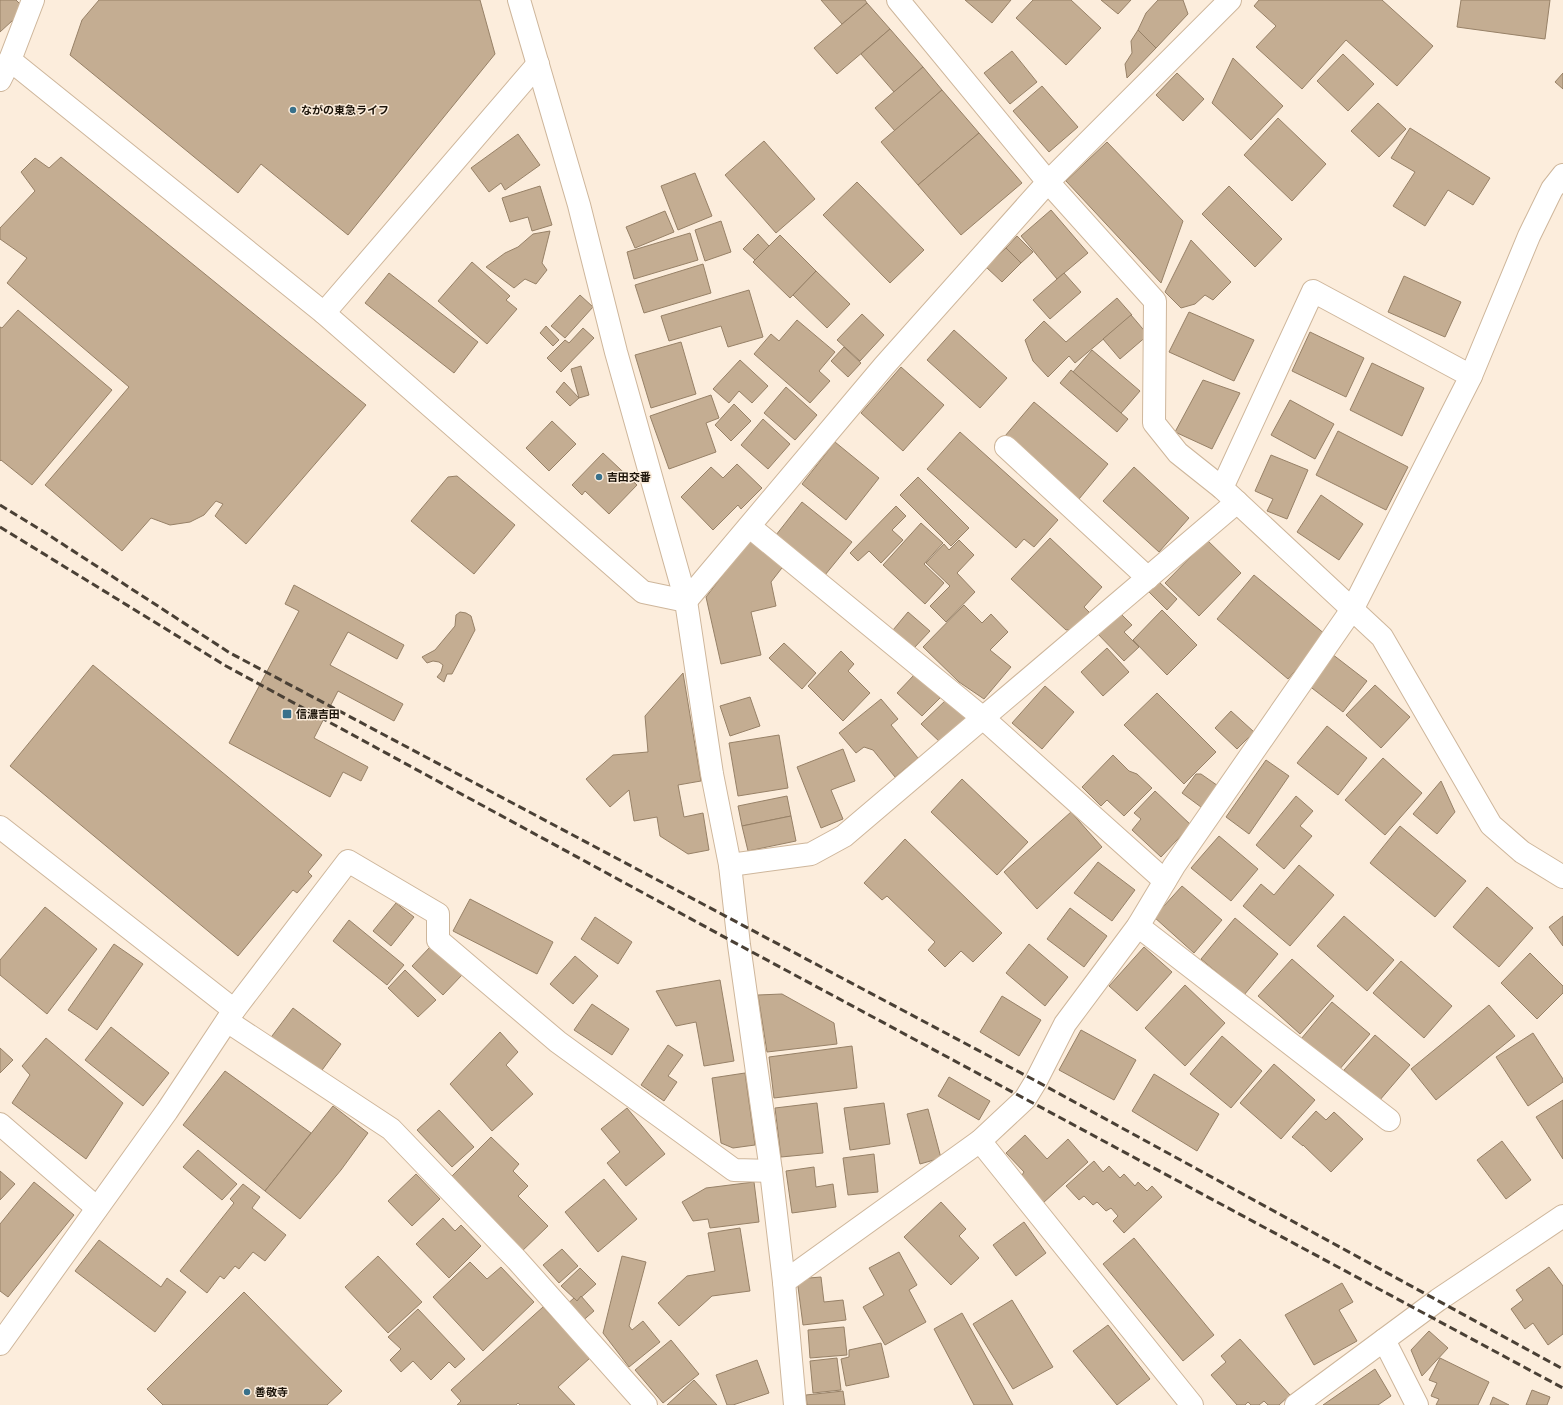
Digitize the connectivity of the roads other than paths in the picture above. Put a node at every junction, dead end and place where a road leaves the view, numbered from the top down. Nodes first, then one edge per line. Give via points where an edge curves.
1 (33, 0) edge
2 (519, 0) edge
3 (898, 0) edge
4 (1230, 0) edge
5 (10, 60) junction
6 (538, 64) junction
7 (0, 80) edge
8 (1563, 175) edge
9 (1048, 182) junction
10 (324, 313) junction
11 (1471, 376) junction
12 (1006, 447) dead end
13 (1229, 495) junction
14 (750, 527) junction
15 (1148, 578) junction
16 (686, 601) junction
17 (1353, 608) junction
18 (983, 718) junction
19 (0, 827) edge
20 (730, 865) junction
21 (1563, 877) edge
22 (1165, 881) junction
23 (1138, 926) junction
24 (230, 1015) junction
25 (1389, 1120) dead end
26 (0, 1124) edge
27 (980, 1141) junction
28 (771, 1171) junction
29 (97, 1208) junction
30 (1563, 1216) edge
31 (784, 1282) junction
32 (1384, 1340) junction
33 (0, 1344) edge
34 (646, 1405) edge
35 (795, 1405) edge
36 (1192, 1405) edge
37 (1296, 1405) edge
38 (1417, 1405) edge

1 - 5 street
2 - 6 street
3 - 9 street
4 - 9 street
5 - 7 street
5 - 10 street
6 - 10 street
6 - 16 street via 580,205 616,352
8 - 11 street via 1552,189 1529,236
9 - 13 street via 1155,301 1154,423 1178,453
9 - 14 street via 884,366
10 - 16 street via 643,592
11 - 13 street via 1313,291
11 - 17 street
12 - 15 street
13 - 15 street
13 - 17 street
14 - 16 street
14 - 18 street
15 - 18 street
16 - 20 street via 712,774
17 - 21 street via 1382,637 1491,825 1522,852
17 - 22 street
18 - 20 street via 844,836 811,854
18 - 22 street
19 - 24 street
20 - 28 street
22 - 23 street
23 - 25 street
23 - 27 street via 1066,1024 1025,1099
24 - 28 street via 348,861 438,914 438,940 558,1042 734,1170
24 - 29 street via 167,1110
24 - 34 street via 391,1129 517,1260
26 - 29 street
27 - 31 street
27 - 36 street
28 - 31 street
29 - 33 street
30 - 32 street via 1438,1300
31 - 35 street
32 - 37 street
32 - 38 street

